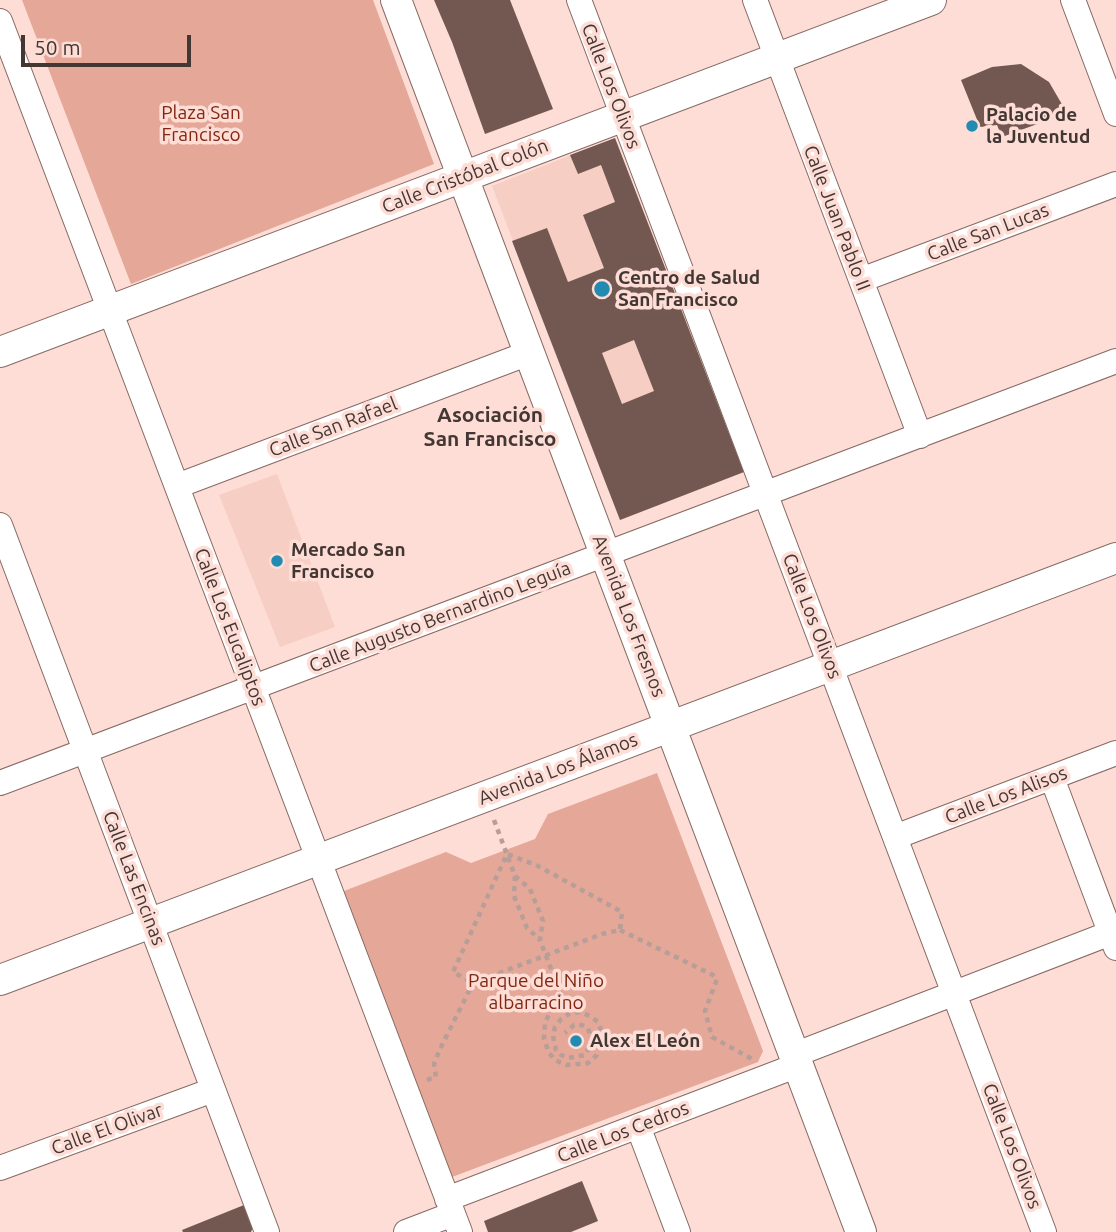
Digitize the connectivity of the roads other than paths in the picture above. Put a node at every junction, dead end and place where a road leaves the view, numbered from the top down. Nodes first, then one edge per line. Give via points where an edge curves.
1 (396, 0) edge
2 (579, 0) edge
3 (755, 0) edge
4 (931, 0) edge
5 (1073, 0) edge
6 (0, 21) edge
7 (777, 58) junction
8 (1116, 114) edge
9 (623, 116) junction
10 (463, 177) junction
11 (1116, 184) edge
12 (861, 280) junction
13 (110, 310) junction
14 (0, 352) edge
15 (529, 353) junction
16 (1116, 361) edge
17 (919, 436) junction
18 (177, 486) junction
19 (766, 494) junction
20 (0, 525) edge
21 (605, 554) junction
22 (1116, 558) edge
23 (831, 666) junction
24 (253, 687) junction
25 (670, 727) junction
26 (85, 751) junction
27 (1116, 753) edge
28 (1052, 778) junction
29 (0, 783) edge
30 (895, 837) junction
31 (318, 860) junction
32 (150, 923) junction
33 (1114, 938) edge
34 (0, 980) edge
35 (953, 993) junction
36 (790, 1064) junction
37 (213, 1090) junction
38 (638, 1126) junction
39 (0, 1168) edge
40 (453, 1215) edge
41 (267, 1232) edge
42 (406, 1232) edge
43 (678, 1232) edge
44 (861, 1232) edge
45 (1044, 1232) edge

1 - 10 street, Avenida Los Fresnos
2 - 9 street, Calle Los Olivos
3 - 7 street, Calle Juan Pablo II
4 - 7 street, Calle Cristóbal Colón
5 - 8 street
6 - 13 street, Calle Los Eucaliptos
7 - 9 street, Calle Cristóbal Colón
7 - 12 street, Calle Juan Pablo II
9 - 10 street, Calle Cristóbal Colón
9 - 19 street, Calle Los Olivos
10 - 13 street, Calle Cristóbal Colón
10 - 15 street, Avenida Los Fresnos
11 - 12 street, Calle San Lucas
12 - 17 street, Calle Juan Pablo II
13 - 14 street, Calle Cristóbal Colón
13 - 18 street, Calle Los Eucaliptos
15 - 18 street, Calle San Rafael
15 - 21 street, Avenida Los Fresnos
16 - 17 street, Calle Augusto Bernardino Leguía
17 - 19 street, Calle Augusto Bernardino Leguía
18 - 24 street, Calle Los Eucaliptos
19 - 21 street, Calle Augusto Bernardino Leguía
19 - 23 street, Calle Los Olivos
20 - 26 street, Calle Las Encinas
21 - 24 street, Calle Augusto Bernardino Leguía
21 - 25 street, Avenida Los Fresnos
22 - 23 street, Avenida Los Álamos
23 - 25 street, Avenida Los Álamos
23 - 30 street, Calle Los Olivos
24 - 26 street, Calle Augusto Bernardino Leguía
24 - 31 street, Calle Los Eucaliptos
25 - 31 street, Avenida Los Álamos
25 - 36 street, Avenida Los Fresnos
26 - 29 street, Calle Augusto Bernardino Leguía
26 - 32 street, Calle Las Encinas
27 - 28 street, Calle Los Alisos
28 - 30 street, Calle Los Alisos
28 - 33 street
30 - 35 street, Calle Los Olivos
31 - 32 street, Avenida Los Álamos
31 - 40 street, Calle Los Eucaliptos
32 - 34 street, Avenida Los Álamos
32 - 37 street, Calle Las Encinas
33 - 35 street, Calle Los Cedros
35 - 36 street, Calle Los Cedros
35 - 45 street, Calle Los Olivos
36 - 38 street, Calle Los Cedros
36 - 44 street, Avenida Los Fresnos
37 - 39 street, Calle El Olivar
37 - 41 street, Calle Las Encinas
38 - 40 street, Calle Los Cedros
38 - 43 street
40 - 42 street, Calle Los Cedros

